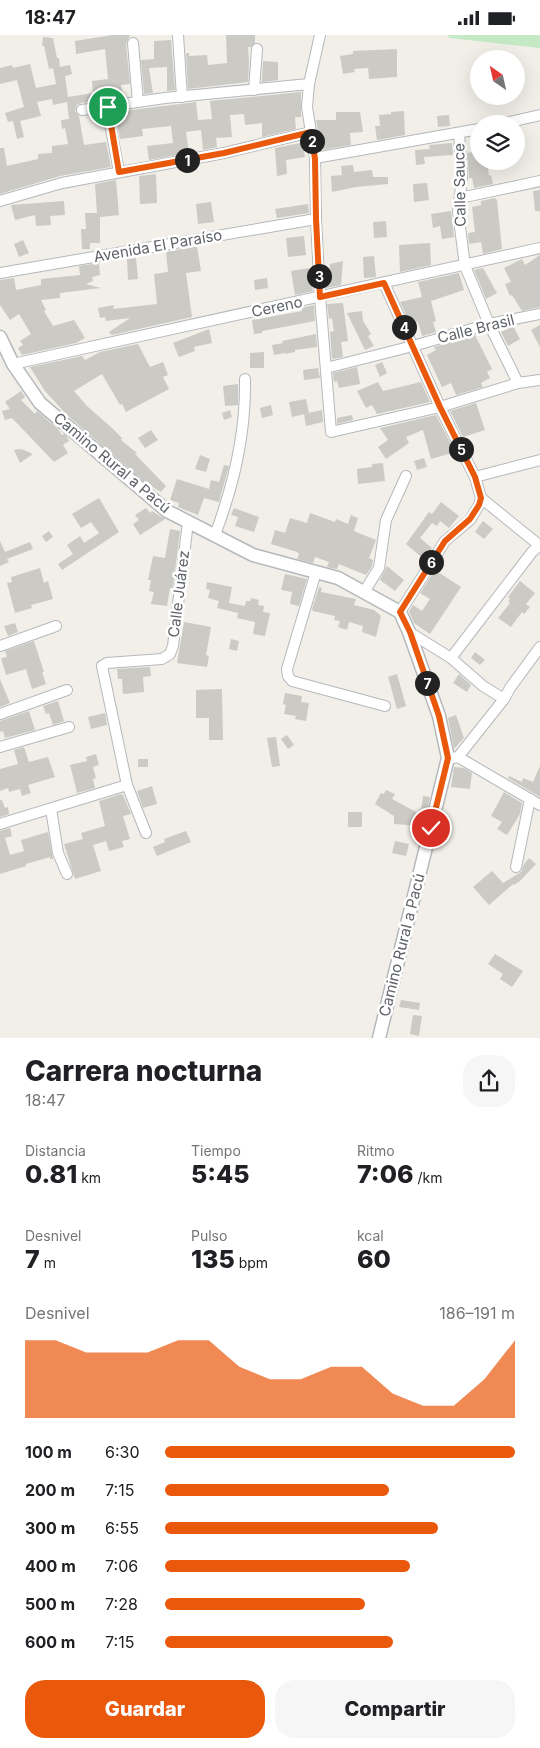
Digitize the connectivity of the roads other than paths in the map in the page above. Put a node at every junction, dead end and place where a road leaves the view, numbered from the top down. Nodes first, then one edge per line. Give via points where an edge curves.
1 (178, 35) edge
2 (320, 35) edge
3 (133, 43) dead end
4 (257, 49) dead end
5 (309, 84) junction
6 (254, 90) junction
7 (182, 97) junction
8 (138, 102) junction
9 (108, 107) junction
10 (82, 110) dead end
11 (540, 115) edge
12 (525, 118) edge
13 (470, 131) edge
14 (311, 132) junction
15 (459, 133) junction
16 (315, 159) junction
17 (119, 172) junction
18 (540, 181) edge
19 (460, 198) junction
20 (0, 201) edge
21 (316, 219) junction
22 (540, 249) edge
23 (465, 266) junction
24 (0, 273) edge
25 (384, 283) junction
26 (320, 297) junction
27 (540, 314) edge
28 (489, 324) junction
29 (0, 337) edge
30 (413, 346) junction
31 (13, 364) junction
32 (326, 367) junction
33 (245, 379) dead end
34 (540, 380) edge
35 (518, 383) junction
36 (440, 407) junction
37 (540, 460) edge
38 (406, 476) dead end
39 (475, 477) junction
40 (481, 498) junction
41 (188, 522) junction
42 (215, 535) junction
43 (540, 545) edge
44 (316, 572) junction
45 (364, 593) junction
46 (400, 612) junction
47 (56, 626) dead end
48 (410, 632) junction
49 (0, 645) edge
50 (540, 647) edge
51 (451, 658) junction
52 (67, 690) dead end
53 (504, 699) junction
54 (385, 706) dead end
55 (0, 714) edge
56 (69, 727) dead end
57 (0, 747) edge
58 (453, 758) junction
59 (127, 785) junction
60 (530, 799) junction
61 (540, 805) edge
62 (51, 809) junction
63 (0, 824) edge
64 (146, 833) dead end
65 (516, 867) dead end
66 (67, 874) dead end
67 (379, 1038) edge

1 - 7 street
2 - 5 street
3 - 8 street
4 - 6 street
5 - 6 street
5 - 14 street via 307,107
6 - 7 street
7 - 8 street
8 - 9 street
9 - 10 street
9 - 17 street
11 - 12 street
13 - 15 street
14 - 16 street
14 - 17 street via 224,153
15 - 16 street
15 - 19 street, Calle Sauce
16 - 21 street
17 - 20 street via 62,183
18 - 19 street
19 - 23 street, Calle Sauce via 458,212
21 - 24 street, Avenida El Paraíso
21 - 26 street
22 - 23 street, Cereno
23 - 25 street, Cereno
23 - 28 street, Calle Sauce
25 - 26 street, Cereno
25 - 30 street
26 - 31 street, Cereno
26 - 32 street
27 - 28 street, Calle Brasil
28 - 30 street, Calle Brasil
28 - 35 street, Calle Sauce
29 - 31 street, Camino Rural a Pacú
30 - 32 street, Calle Brasil
30 - 36 street
31 - 41 street, Camino Rural a Pacú via 40,403 167,511
32 - 36 street via 331,432
33 - 42 street via 246,408 240,451
34 - 35 street
35 - 36 street
36 - 39 street
37 - 39 street
38 - 45 street via 386,520 379,568
39 - 40 street
40 - 43 street
40 - 46 street via 470,519 445,541
41 - 42 street, Camino Rural a Pacú
41 - 59 street, Calle Juárez via 170,654 162,659 107,663 102,667
42 - 44 street, Camino Rural a Pacú via 253,555
43 - 51 street
44 - 45 street, Camino Rural a Pacú via 338,578
44 - 54 street via 287,669 288,676 292,681
45 - 46 street, Camino Rural a Pacú
46 - 48 street, Camino Rural a Pacú
47 - 49 street
48 - 51 street
48 - 58 street, Camino Rural a Pacú
50 - 53 street
51 - 53 street via 483,686
52 - 55 street
53 - 58 street
56 - 57 street
58 - 60 street
58 - 67 street, Camino Rural a Pacú
59 - 62 street
59 - 64 street
60 - 61 street
60 - 65 street
62 - 63 street
62 - 66 street via 58,853

